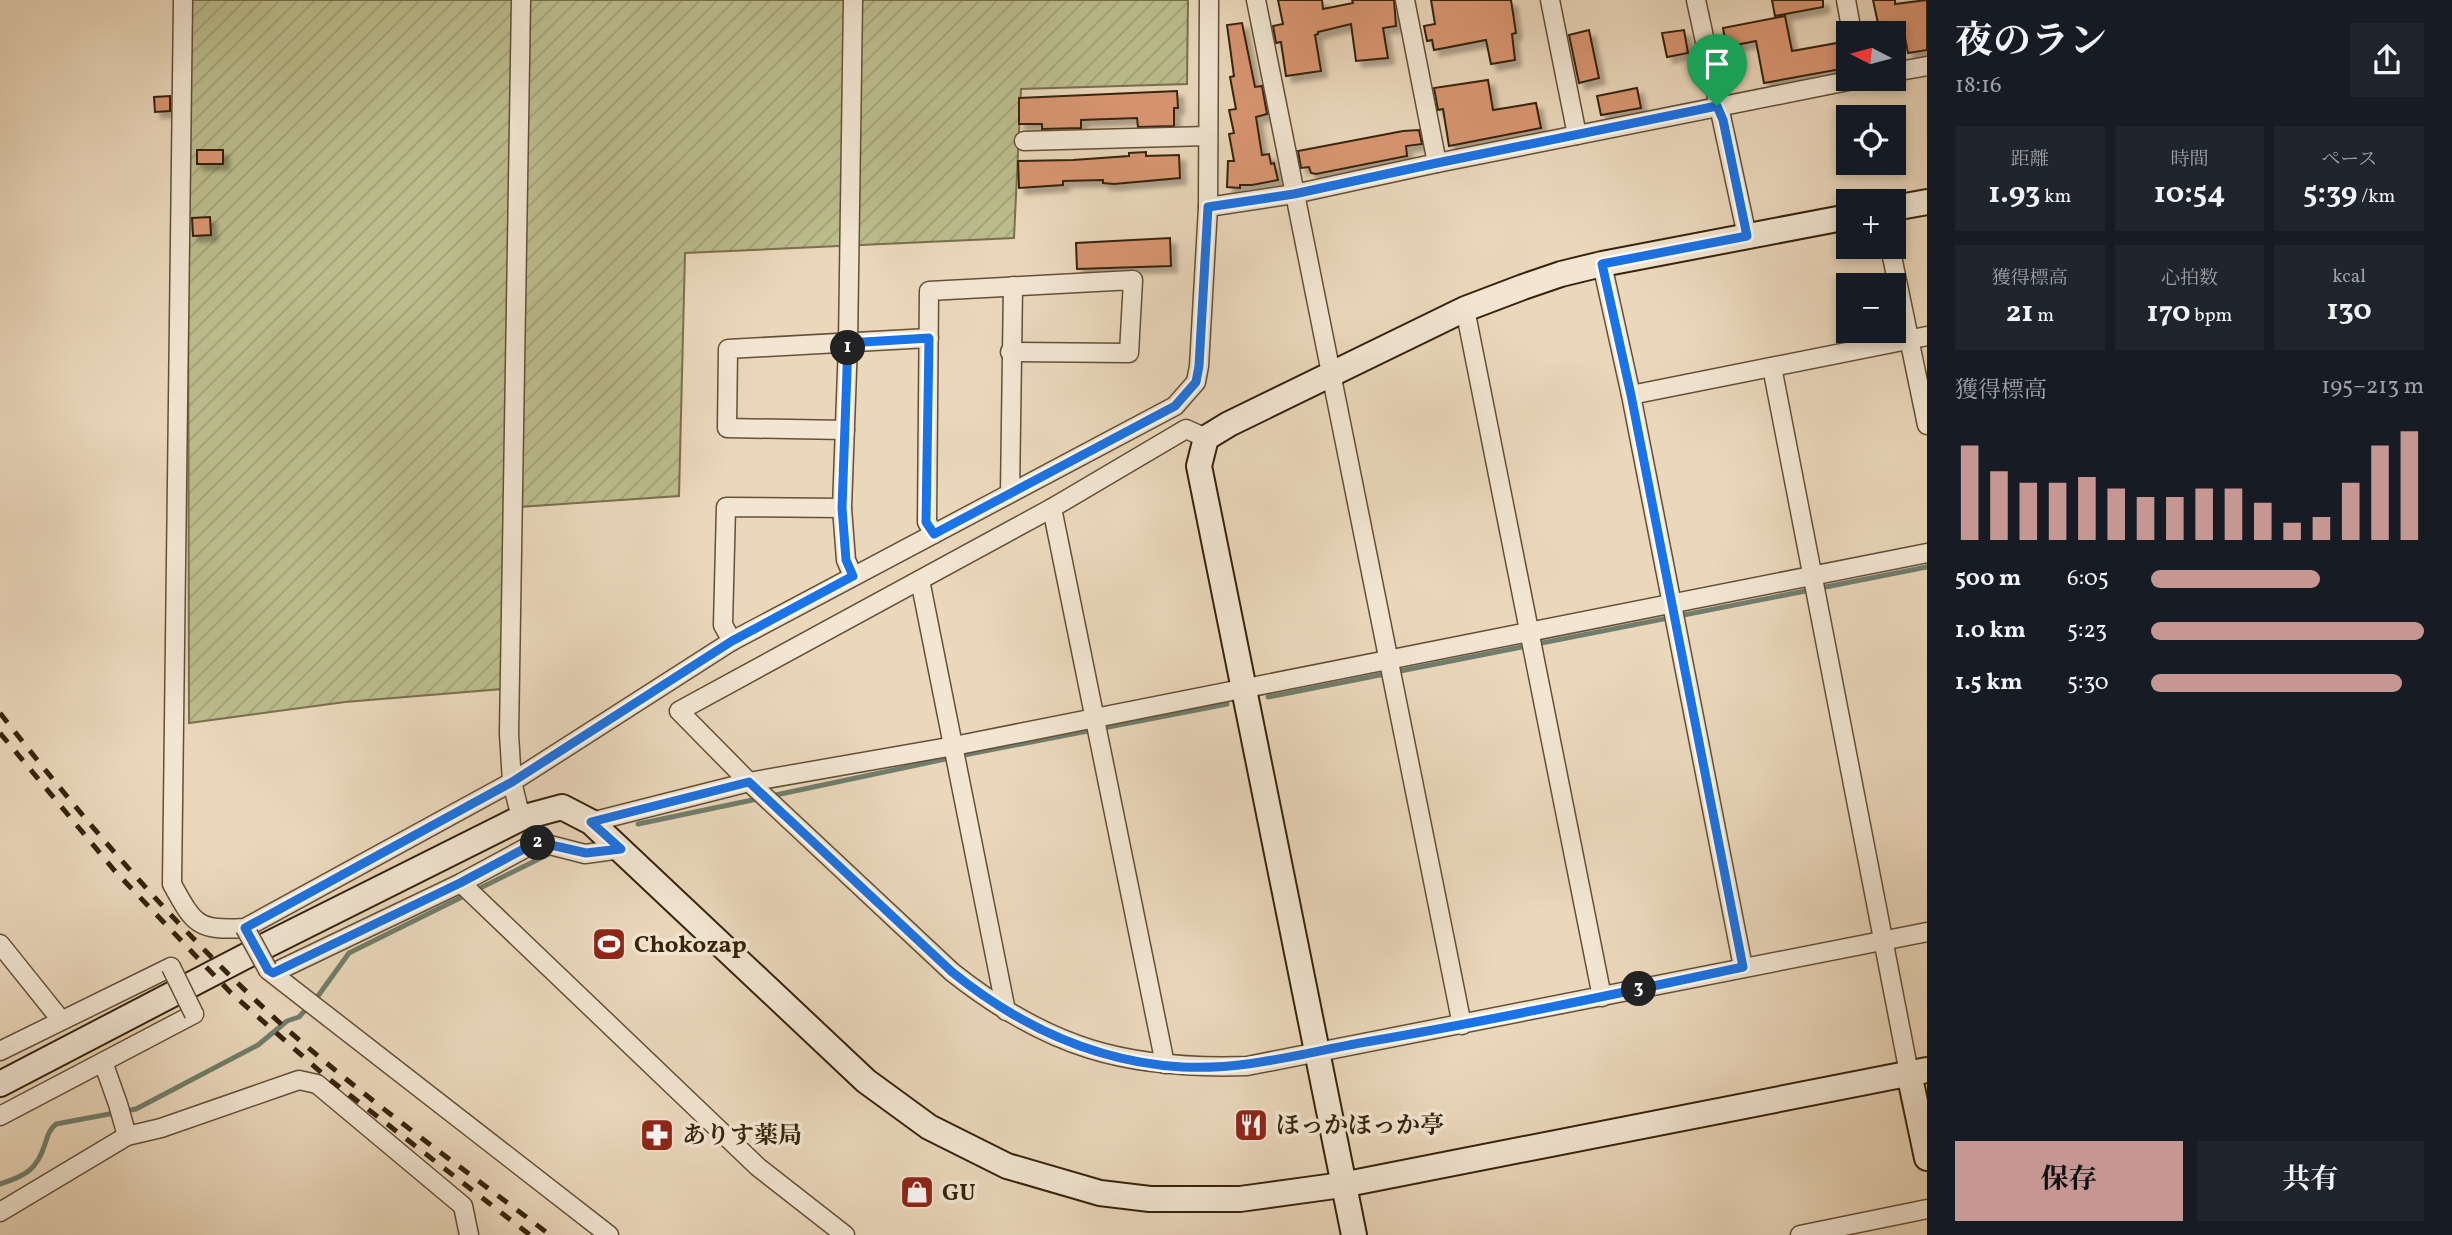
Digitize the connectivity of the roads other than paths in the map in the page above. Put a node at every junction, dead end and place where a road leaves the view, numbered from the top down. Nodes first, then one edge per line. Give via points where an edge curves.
1 (183, 0) edge
2 (521, 0) edge
3 (853, 0) edge
4 (1209, 0) edge
5 (1256, 0) edge
6 (1405, 0) edge
7 (1550, 0) edge
8 (1696, 0) edge
9 (1846, 0) edge
10 (1850, 21) edge
11 (1927, 66) edge
12 (1906, 70) edge
13 (1836, 83) edge
14 (1717, 106) junction
15 (1577, 135) junction
16 (1207, 136) junction
17 (1024, 141) dead end
18 (1437, 163) junction
19 (1294, 194) junction
20 (1927, 202) edge
21 (1906, 206) edge
22 (1208, 207) junction
23 (1836, 219) edge
24 (1747, 236) junction
25 (1893, 259) edge
26 (1602, 264) junction
27 (1013, 286) junction
28 (1465, 309) junction
29 (1927, 336) edge
30 (929, 338) junction
31 (1909, 340) junction
32 (848, 343) junction
33 (1010, 352) junction
34 (1772, 367) junction
35 (1332, 374) junction
36 (1631, 395) junction
37 (1175, 406) junction
38 (1927, 425) edge
39 (845, 430) junction
40 (1196, 433) junction
41 (1010, 492) junction
42 (842, 508) junction
43 (1052, 508) junction
44 (934, 534) junction
45 (1927, 553) edge
46 (853, 576) junction
47 (920, 580) junction
48 (1813, 584) junction
49 (1674, 612) junction
50 (1531, 640) junction
51 (732, 641) junction
52 (1390, 669) junction
53 (1244, 689) junction
54 (1098, 726) junction
55 (956, 753) junction
56 (512, 782) junction
57 (754, 787) junction
58 (521, 818) junction
59 (591, 822) junction
60 (621, 849) junction
61 (470, 891) junction
62 (245, 928) junction
63 (1927, 932) edge
64 (1883, 942) junction
65 (0, 944) edge
66 (1743, 967) junction
67 (270, 972) junction
68 (1602, 997) junction
69 (1006, 1011) junction
70 (61, 1020) junction
71 (1462, 1025) junction
72 (0, 1051) edge
73 (1318, 1051) junction
74 (103, 1062) junction
75 (1165, 1064) junction
76 (1918, 1071) edge
77 (0, 1084) edge
78 (0, 1116) edge
79 (122, 1120) junction
80 (1927, 1157) edge
81 (1342, 1185) junction
82 (1927, 1209) edge
83 (0, 1212) edge
84 (469, 1235) edge
85 (609, 1235) edge
86 (845, 1235) edge
87 (1353, 1235) edge
88 (1800, 1235) edge

1 - 62 street via 172,884 190,916 214,930
2 - 56 street via 509,734
3 - 32 street
4 - 16 street
5 - 19 street
6 - 18 street
7 - 15 street
8 - 14 street
9 - 10 street
11 - 12 street
13 - 14 street
14 - 15 street
14 - 24 street
15 - 18 street
16 - 17 street
16 - 22 street
18 - 19 street
19 - 22 street
19 - 35 street
20 - 21 street
22 - 37 street via 1199,366 1196,382
23 - 24 street
24 - 26 street
25 - 31 street
26 - 28 street
26 - 36 street
27 - 30 street via 929,291
27 - 33 street
27 - 33 street via 1133,280 1129,353
28 - 35 street
28 - 50 street
29 - 31 street
30 - 32 street
30 - 44 street via 926,522
31 - 34 street
31 - 38 street
32 - 39 street
32 - 39 street via 728,349 727,428
33 - 41 street
34 - 36 street
34 - 48 street
35 - 40 street via 1229,424
35 - 52 street
36 - 49 street
37 - 40 street
37 - 41 street
39 - 42 street
40 - 43 street
40 - 53 street
41 - 44 street
42 - 46 street via 846,560
42 - 51 street via 726,507 723,625
43 - 47 street
43 - 54 street
44 - 46 street
45 - 48 street
46 - 51 street
47 - 55 street
47 - 57 street via 679,711
48 - 49 street
48 - 64 street
49 - 50 street
49 - 66 street
50 - 52 street
50 - 68 street
51 - 56 street
52 - 53 street
52 - 71 street
53 - 54 street
53 - 73 street
54 - 55 street
54 - 75 street
55 - 57 street
55 - 69 street
56 - 58 street
56 - 62 street
57 - 59 street
57 - 69 street via 952,972
58 - 59 street via 562,807
58 - 77 street
59 - 60 street
60 - 61 street via 586,853 533,844
60 - 81 street via 866,1081 929,1127 1006,1166 1100,1193 1150,1199 1240,1199
61 - 67 street
61 - 86 street via 758,1167
62 - 67 street, bridge
63 - 64 street
64 - 66 street
64 - 76 street
65 - 70 street
66 - 68 street
67 - 85 street
68 - 71 street
69 - 75 street via 1081,1048
70 - 72 street
70 - 74 street, bridge via 171,967 194,1014
71 - 73 street
73 - 75 street via 1247,1066
73 - 81 street
74 - 78 street
74 - 79 street
76 - 80 street
76 - 81 street
79 - 83 street
79 - 84 street via 161,1128 299,1080 317,1084 463,1206
81 - 87 street
82 - 88 street

